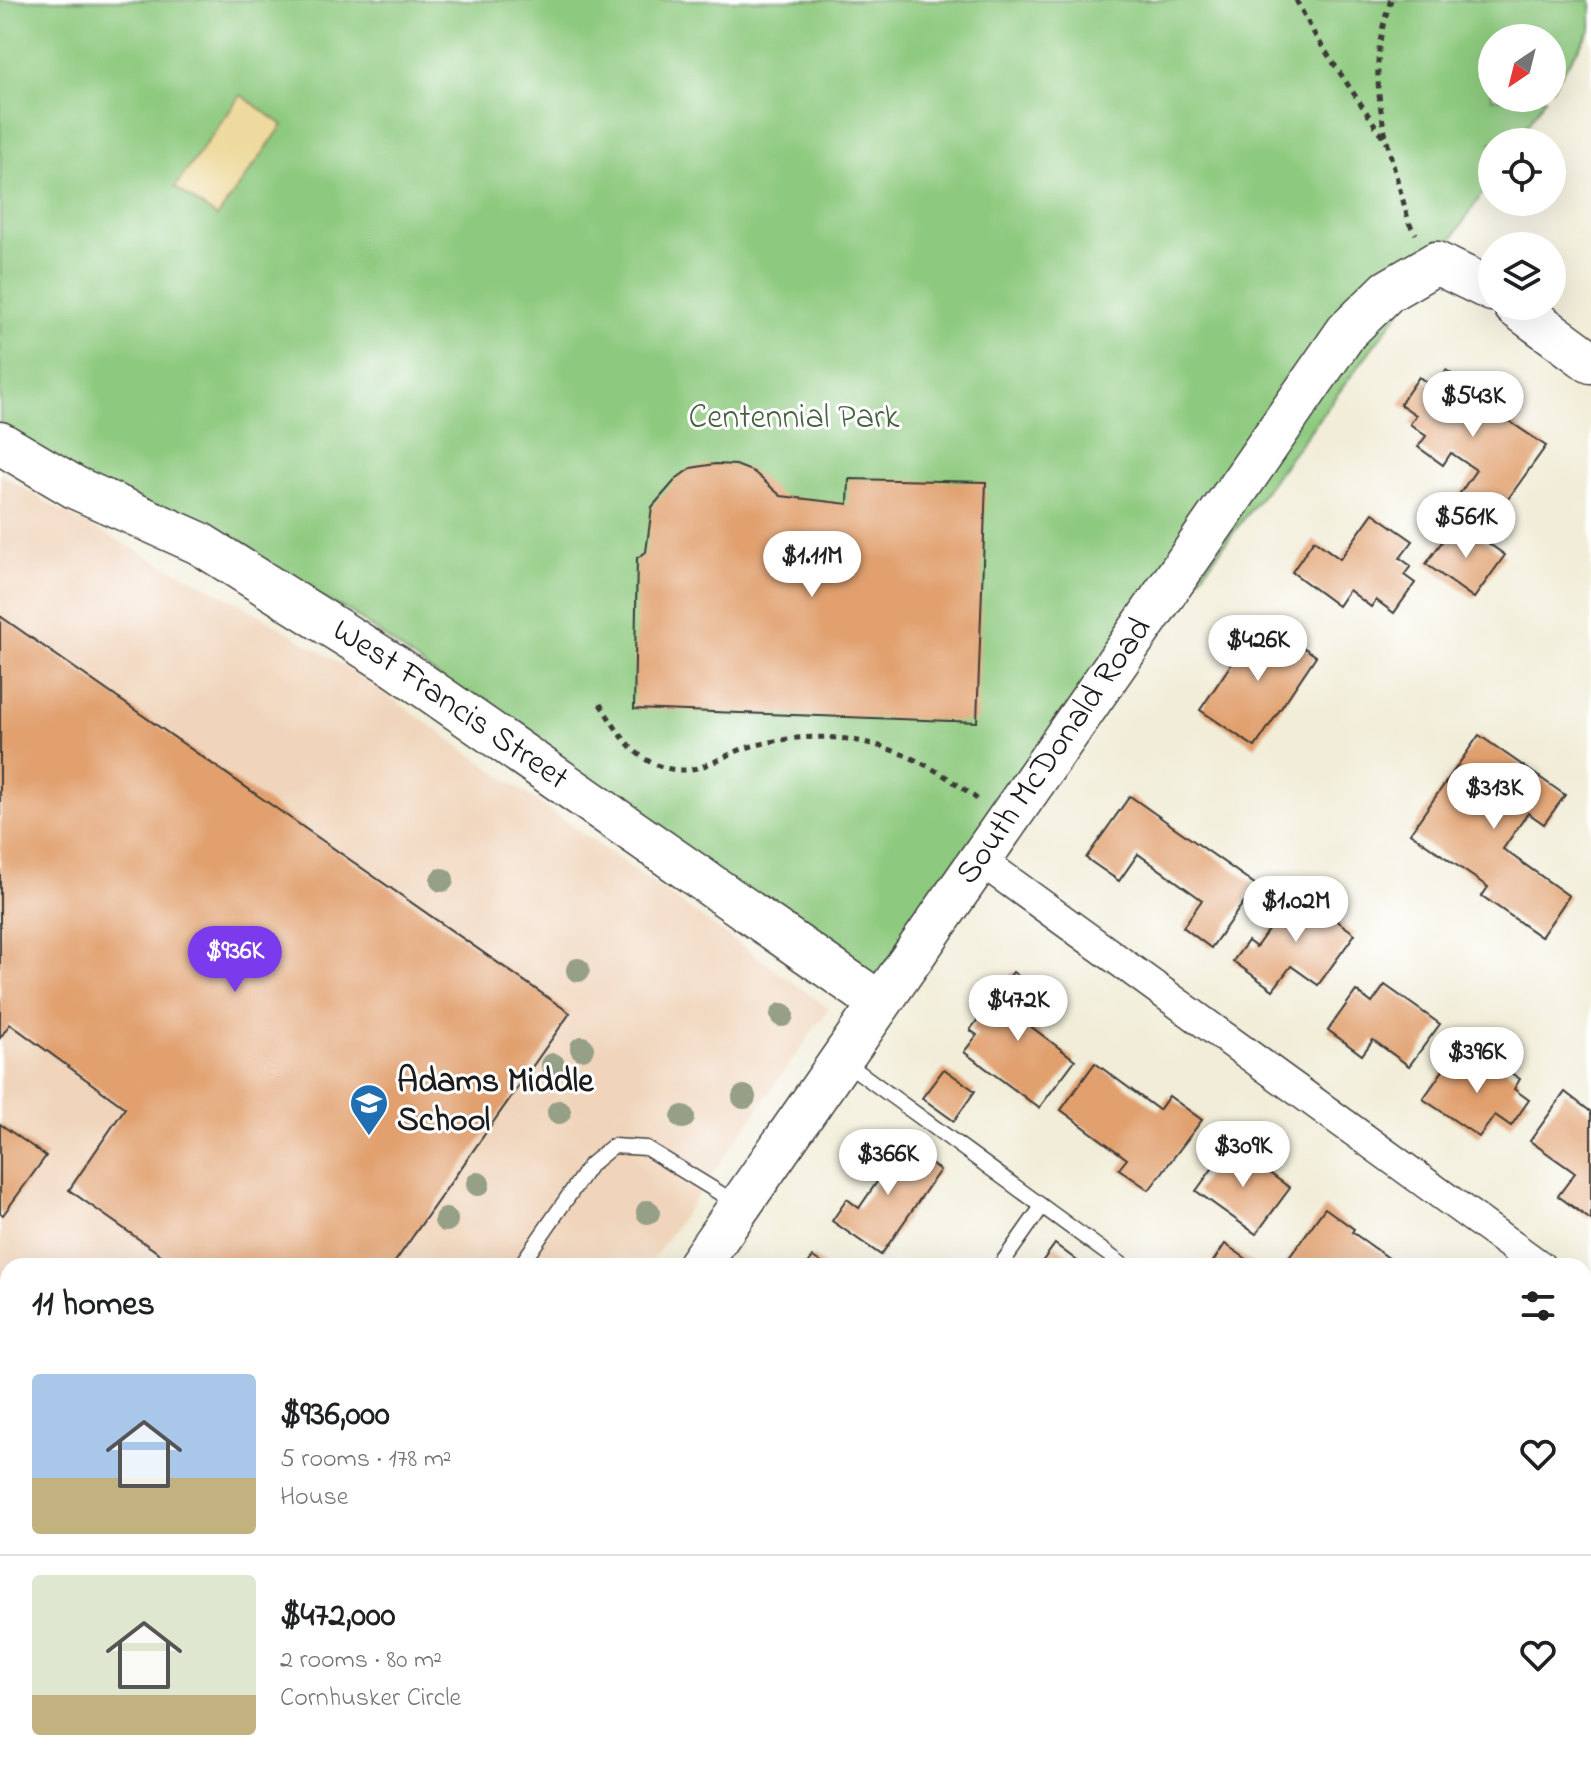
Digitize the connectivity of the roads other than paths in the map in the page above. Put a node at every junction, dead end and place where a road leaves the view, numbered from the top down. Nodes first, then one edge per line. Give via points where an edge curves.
1 (1478, 283) edge
2 (1534, 320) edge
3 (1591, 362) edge
4 (0, 443) edge
5 (980, 860) junction
6 (880, 1003) junction
7 (841, 1059) junction
8 (740, 1206) junction
9 (1041, 1208) junction
10 (526, 1258) edge
11 (704, 1258) edge
12 (1006, 1258) edge
13 (1113, 1258) edge
14 (1529, 1258) edge

1 - 5 street, South McDonald Road via 1436,263 1388,291 1347,331
2 - 3 street
4 - 6 street, West Francis Street via 76,488 199,543 395,666
5 - 6 street, South McDonald Road
5 - 14 street
6 - 7 street, South McDonald Road
7 - 8 street, South McDonald Road
7 - 9 lane
8 - 10 lane via 646,1148 613,1146 590,1165
8 - 11 street, South McDonald Road
9 - 12 lane
9 - 13 lane

